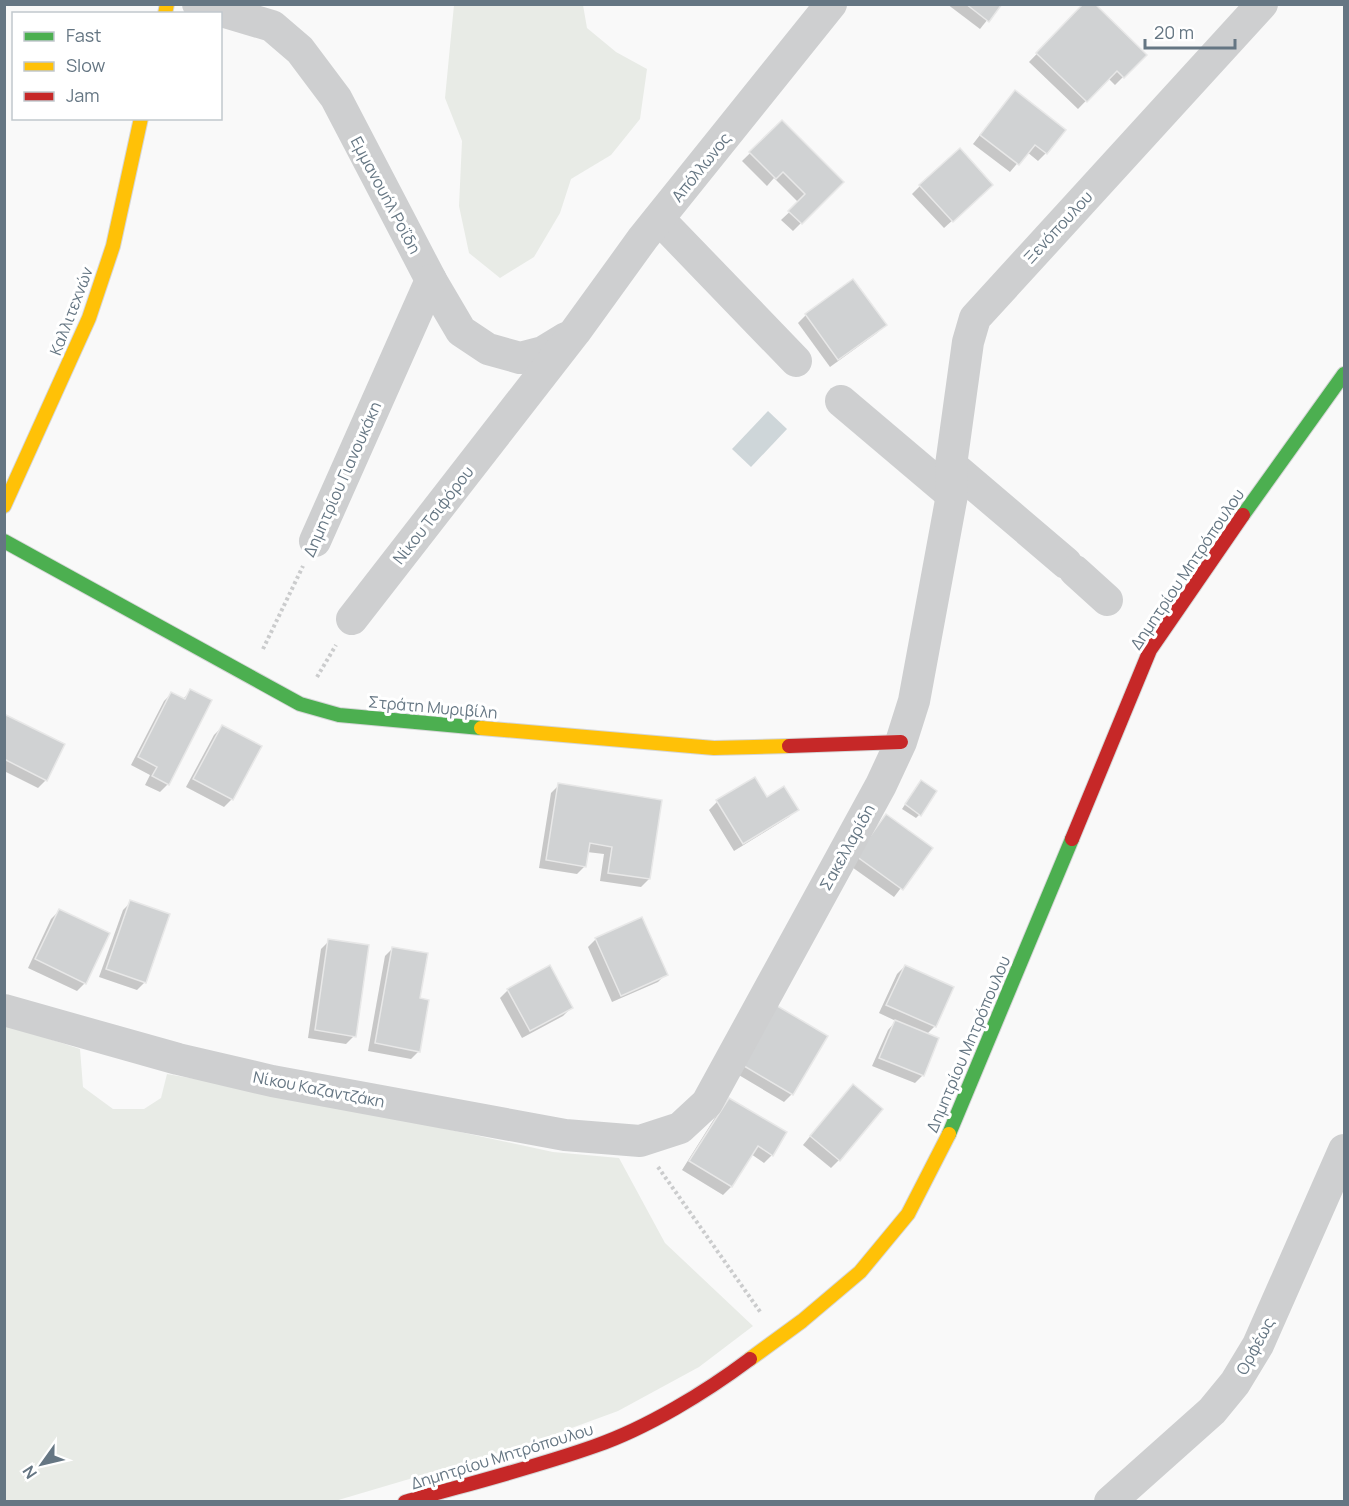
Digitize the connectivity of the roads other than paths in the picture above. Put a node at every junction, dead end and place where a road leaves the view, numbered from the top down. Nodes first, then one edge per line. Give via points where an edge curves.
1 (198, 4) edge
2 (831, 4) edge
3 (1262, 4) edge
4 (141, 120) edge
5 (659, 219) junction
6 (431, 280) junction
7 (575, 332) junction
8 (796, 361) dead end
9 (1344, 374) edge
10 (841, 401) dead end
11 (951, 480) junction
12 (4, 506) edge
13 (4, 541) edge
14 (315, 542) road end
15 (1107, 600) dead end
16 (352, 619) road end
17 (901, 742) junction
18 (4, 1010) edge
19 (640, 1141) joint
20 (1344, 1150) edge
21 (405, 1502) edge
22 (1110, 1502) edge

1 - 6 street, Εμμανουήλ Ροΐδη via 272,26 300,50 336,98
2 - 5 street, Απόλλωνος
3 - 11 street, Ξενόπουλου via 975,318 968,342
4 - 12 street, Καλλιτεχνών via 113,246 89,318
5 - 7 street, Απόλλωνος
5 - 8 street
6 - 7 street, Εμμανουήλ Ροΐδη via 461,331 488,349 520,358 543,352
6 - 14 street, Δημητρίου Γιανουκάκη
7 - 16 street, Νίκου Τσιφόρου
9 - 21 street, Δημητρίου Μητρόπουλου via 1150,650 955,1122 908,1214 860,1272 731,1374 666,1414 596,1446
10 - 11 street
11 - 15 street via 1070,567
11 - 17 street, Σακελλαρίδη via 914,701
13 - 17 street, Στράτη Μυριβίλη via 300,704 339,715 714,748
17 - 19 street, Σακελλαρίδη via 881,786 707,1103 680,1128
18 - 19 street, Νίκου Καζαντζάκη via 272,1081 565,1135
20 - 22 street, Ορφέως via 1258,1345 1235,1383 1212,1411

